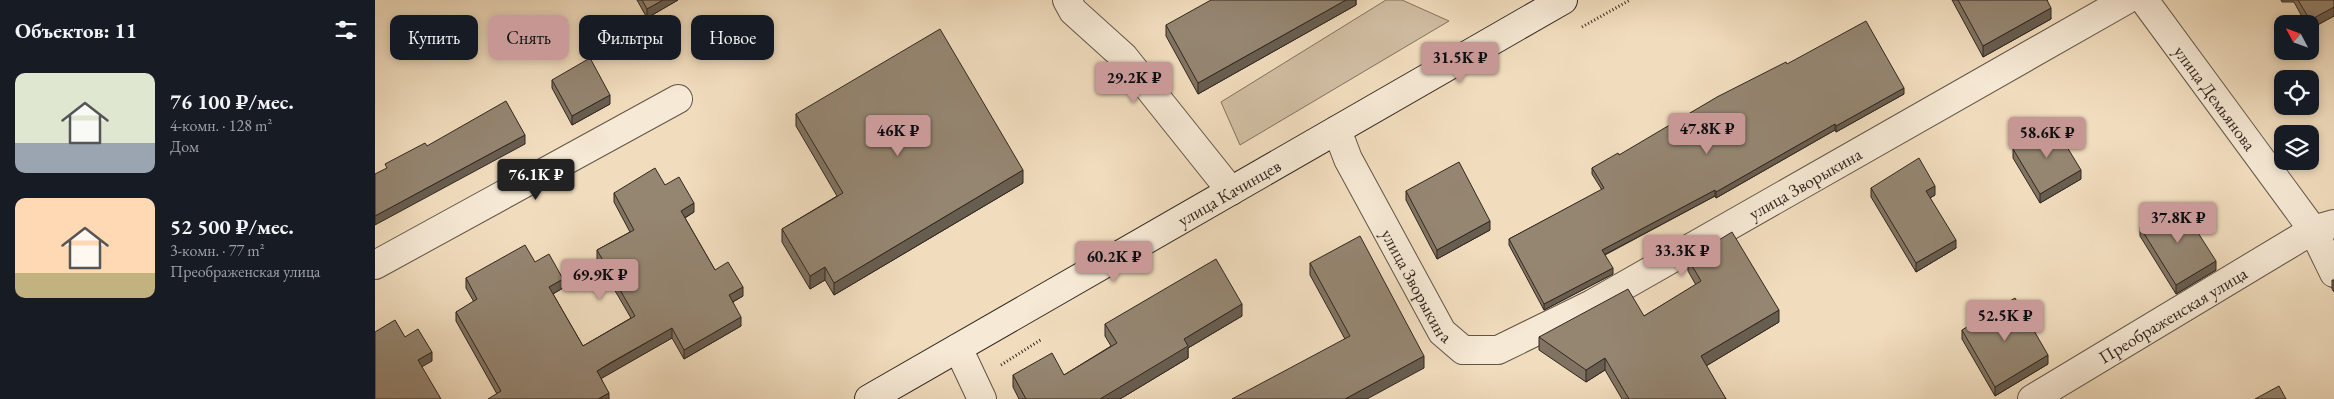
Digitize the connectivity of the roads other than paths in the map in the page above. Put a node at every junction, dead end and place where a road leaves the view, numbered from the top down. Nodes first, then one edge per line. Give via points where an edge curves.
1 (1067, 0) edge
2 (1563, 0) edge
3 (2126, 0) edge
4 (2144, 0) edge
5 (677, 99) dead end
6 (1337, 130) junction
7 (1231, 191) junction
8 (2323, 227) edge
9 (375, 265) edge
10 (2334, 273) edge
11 (958, 348) junction
12 (869, 399) edge
13 (982, 399) edge
14 (2032, 399) edge

1 - 7 street via 1073,11 1124,57
2 - 6 street, улица Качинцев
3 - 6 street, улица Зворыкина via 1592,304 1497,350 1463,350 1442,332 1349,159
4 - 8 street, улица Демьянова
5 - 9 street
6 - 7 street, улица Качинцев
7 - 11 street, улица Качинцев
8 - 10 street, улица Демьянова
8 - 14 street, Преображенская улица
11 - 12 street, улица Качинцев
11 - 13 street

